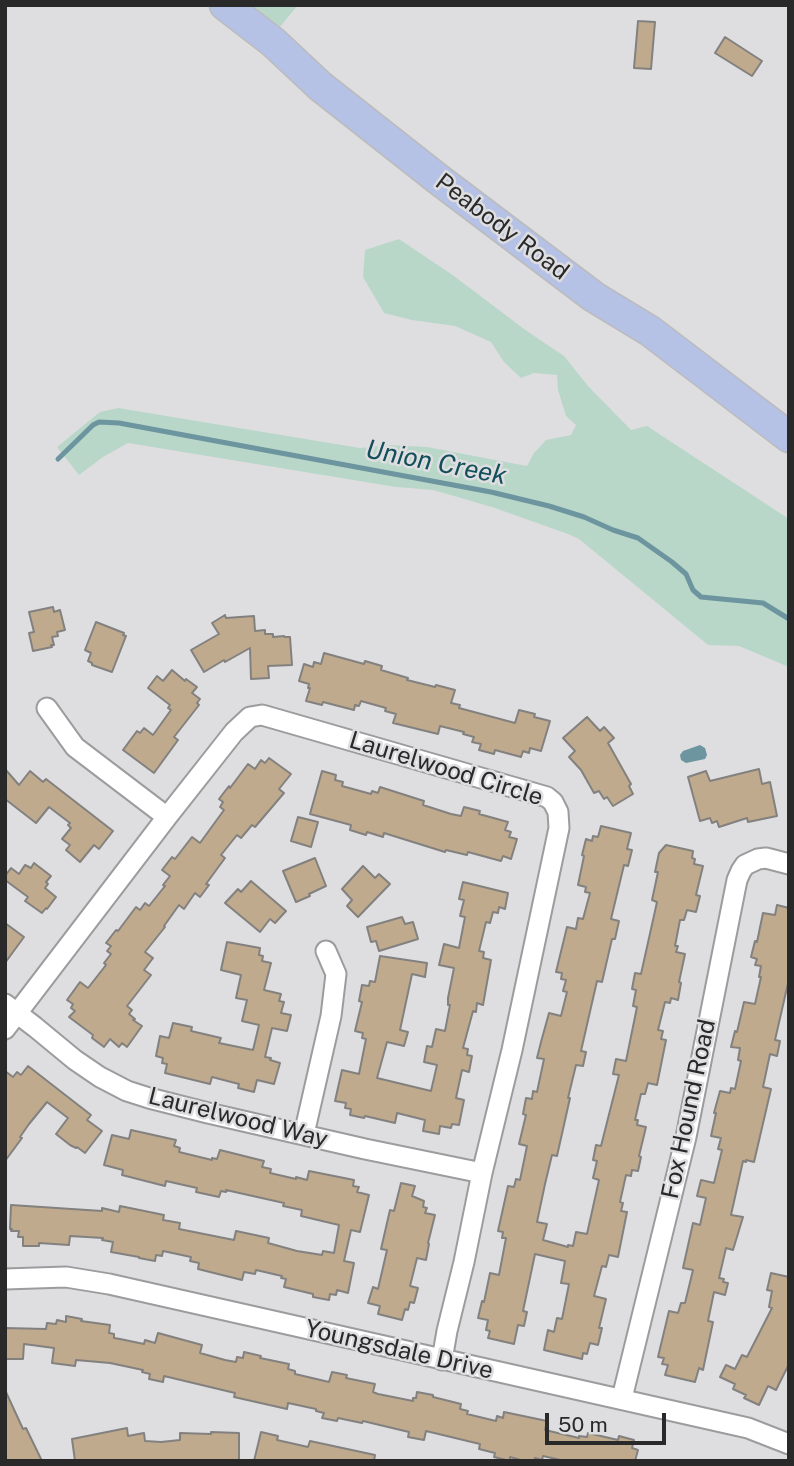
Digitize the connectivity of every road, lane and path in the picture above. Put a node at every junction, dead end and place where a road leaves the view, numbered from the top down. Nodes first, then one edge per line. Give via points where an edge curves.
1 (225, 5) edge
2 (789, 438) edge
3 (47, 708) dead end
4 (167, 817) junction
5 (789, 863) edge
6 (326, 951) dead end
7 (9, 1016) edge
8 (304, 1134) junction
9 (482, 1173) junction
10 (5, 1279) edge
11 (442, 1360) junction
12 (622, 1398) junction
13 (789, 1444) edge

1 - 2 main road, Peabody Road via 438,179 594,297 650,331
3 - 4 street via 75,747
4 - 7 street, Laurelwood Circle
4 - 9 street, Laurelwood Circle via 234,733 250,717 262,715 540,794 553,802 559,828
5 - 12 street, Fox Hound Road via 758,859 739,875 686,1137
6 - 8 street via 336,974 331,1016
7 - 8 street, Laurelwood Way via 127,1091
8 - 9 street, Laurelwood Way
9 - 11 street, Laurelwood Circle
10 - 11 street, Youngsdale Drive via 66,1277 109,1284
11 - 12 street, Youngsdale Drive
12 - 13 street, Youngsdale Drive via 748,1428

